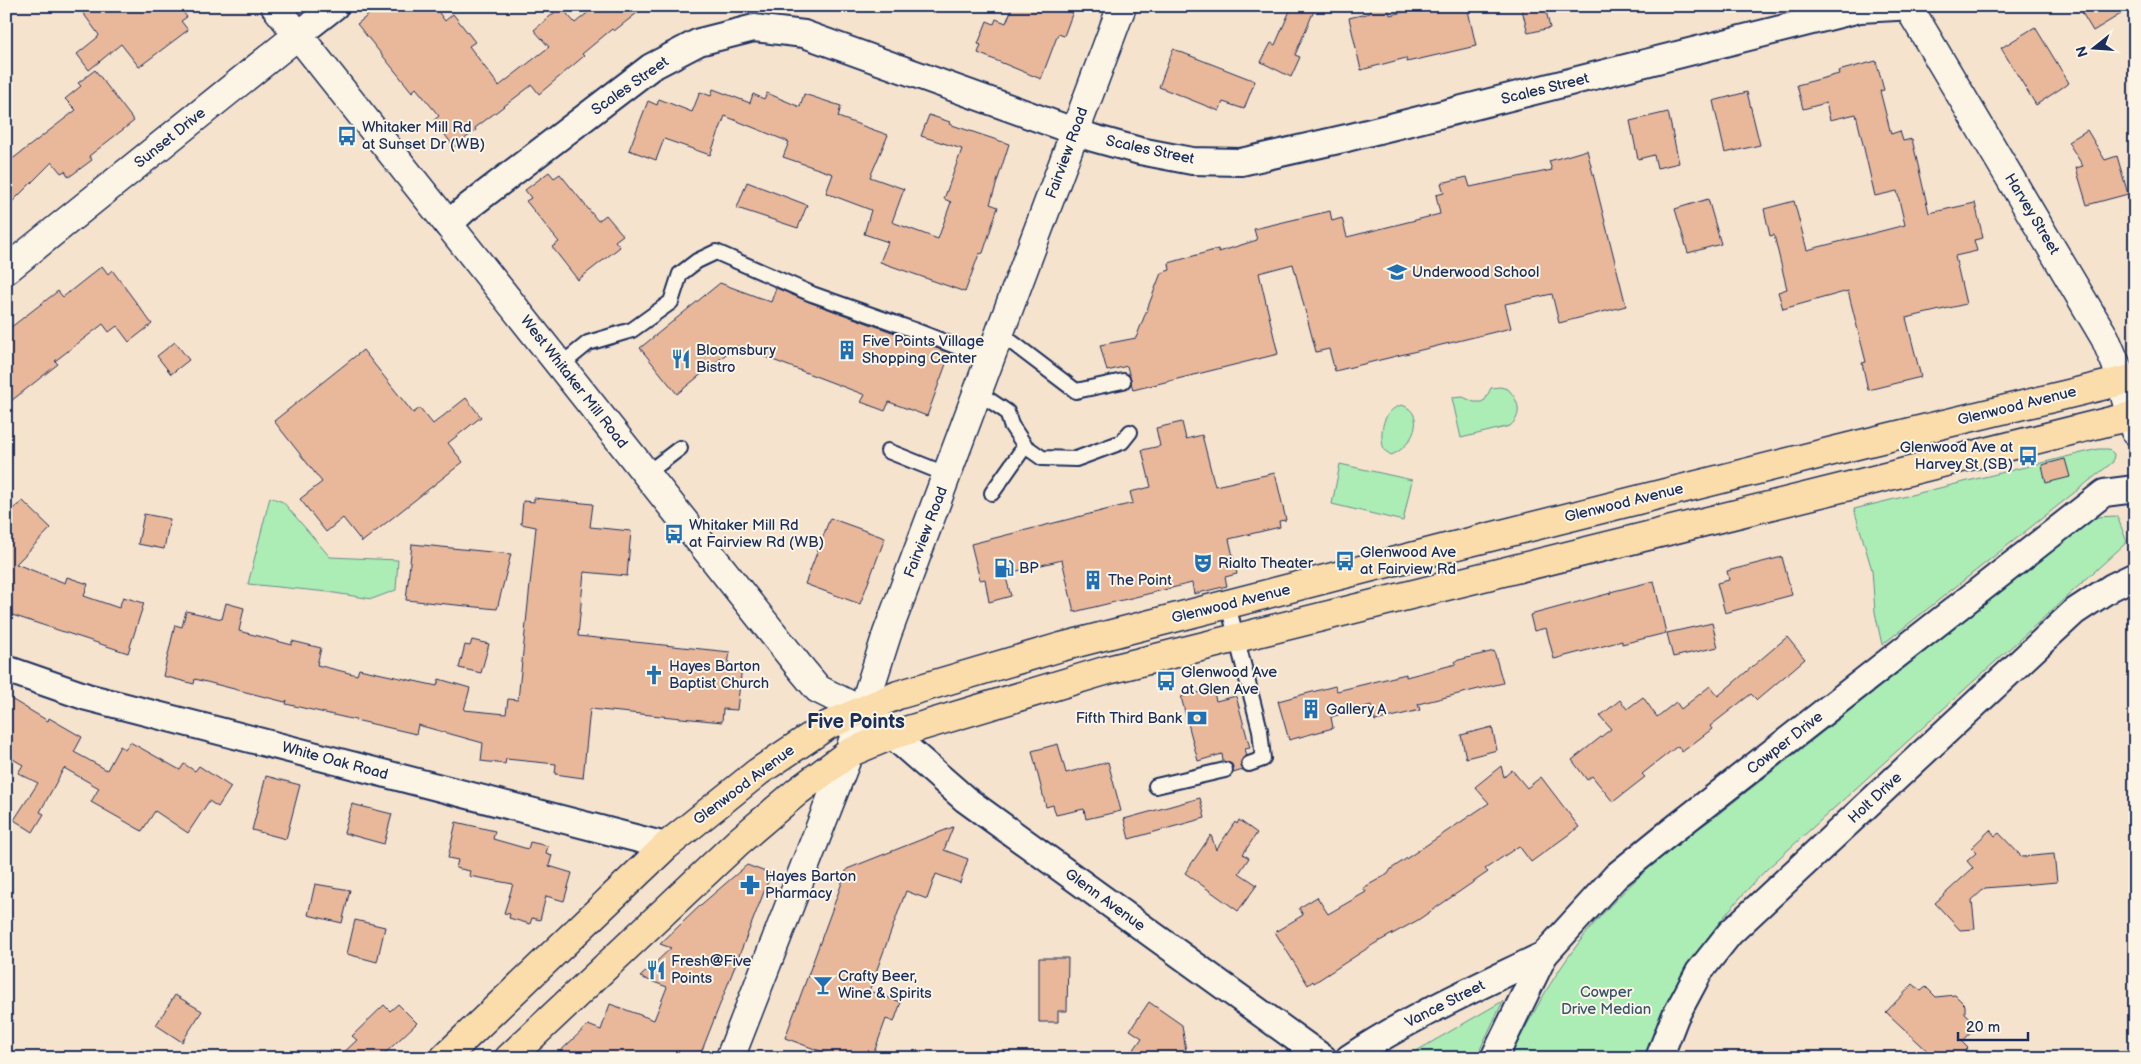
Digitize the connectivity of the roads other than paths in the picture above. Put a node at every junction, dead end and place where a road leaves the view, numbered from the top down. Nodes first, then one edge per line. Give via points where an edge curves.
1 (275, 6) edge
2 (335, 6) edge
3 (1122, 6) edge
4 (1910, 7) edge
5 (298, 35) junction
6 (1074, 132) junction
7 (448, 224) junction
8 (6, 270) edge
9 (1001, 334) junction
10 (991, 360) junction
11 (560, 365) junction
12 (2128, 379) edge
13 (1123, 381) dead end
14 (978, 394) junction
15 (2133, 420) edge
16 (1130, 432) dead end
17 (1025, 446) junction
18 (680, 448) dead end
19 (888, 451) dead end
20 (646, 474) junction
21 (948, 475) junction
22 (2135, 489) edge
23 (992, 493) dead end
24 (2135, 576) edge
25 (1228, 605) junction
26 (1236, 638) junction
27 (6, 669) edge
28 (862, 710) junction
29 (892, 735) junction
30 (849, 753) junction
31 (1248, 764) dead end
32 (1225, 770) dead end
33 (1156, 786) dead end
34 (666, 846) junction
35 (1544, 955) junction
36 (444, 1058) edge
37 (509, 1058) edge
38 (730, 1058) edge
39 (1323, 1058) edge
40 (1349, 1058) edge
41 (1494, 1058) edge
42 (1659, 1058) edge

1 - 5 street, West Whitaker Mill Road
2 - 5 street, Sunset Drive
3 - 6 street, Fairview Road
4 - 6 street, Scales Street via 1860,9 1241,162 1192,161 1140,151
4 - 12 street, Harvey Street
5 - 7 street, West Whitaker Mill Road
5 - 8 street, Sunset Drive
6 - 7 street, Scales Street via 804,34 754,28 699,42 651,67
6 - 9 street, Fairview Road
7 - 11 street, West Whitaker Mill Road
9 - 10 street, Fairview Road
9 - 13 lane via 1076,391
10 - 11 lane via 812,294 716,252 680,274 671,302 632,330 588,343
10 - 14 street, Fairview Road
11 - 20 street, West Whitaker Mill Road
12 - 15 street, Harvey Street
12 - 25 main road, Glenwood Avenue
14 - 17 lane via 1007,412 1011,425
14 - 21 street, Fairview Road
15 - 26 main road
16 - 17 lane via 1122,442 1076,459 1042,458
17 - 23 lane
18 - 20 lane
19 - 21 lane
20 - 28 street, West Whitaker Mill Road via 818,689
21 - 28 street, Fairview Road via 887,634
22 - 35 street, Cowper Drive via 2104,493 1664,837 1616,876
24 - 42 street, Holt Drive via 2074,612 1730,933 1699,972
25 - 26 lane
25 - 28 main road, Glenwood Avenue via 936,682
26 - 29 main road via 1108,670
26 - 31 lane via 1260,730 1263,759
27 - 34 street, White Oak Road via 87,697
28 - 29 street, West Whitaker Mill Road
28 - 30 street, Fairview Road
28 - 34 main road, Glenwood Avenue via 828,725 758,772
29 - 30 main road
29 - 39 street, Glenn Avenue via 966,798
30 - 37 main road via 738,842
30 - 38 street, Fairview Road
32 - 33 lane
34 - 36 main road, Glenwood Avenue
35 - 40 street, Vance Street via 1450,1000
35 - 41 street, Cowper Drive

